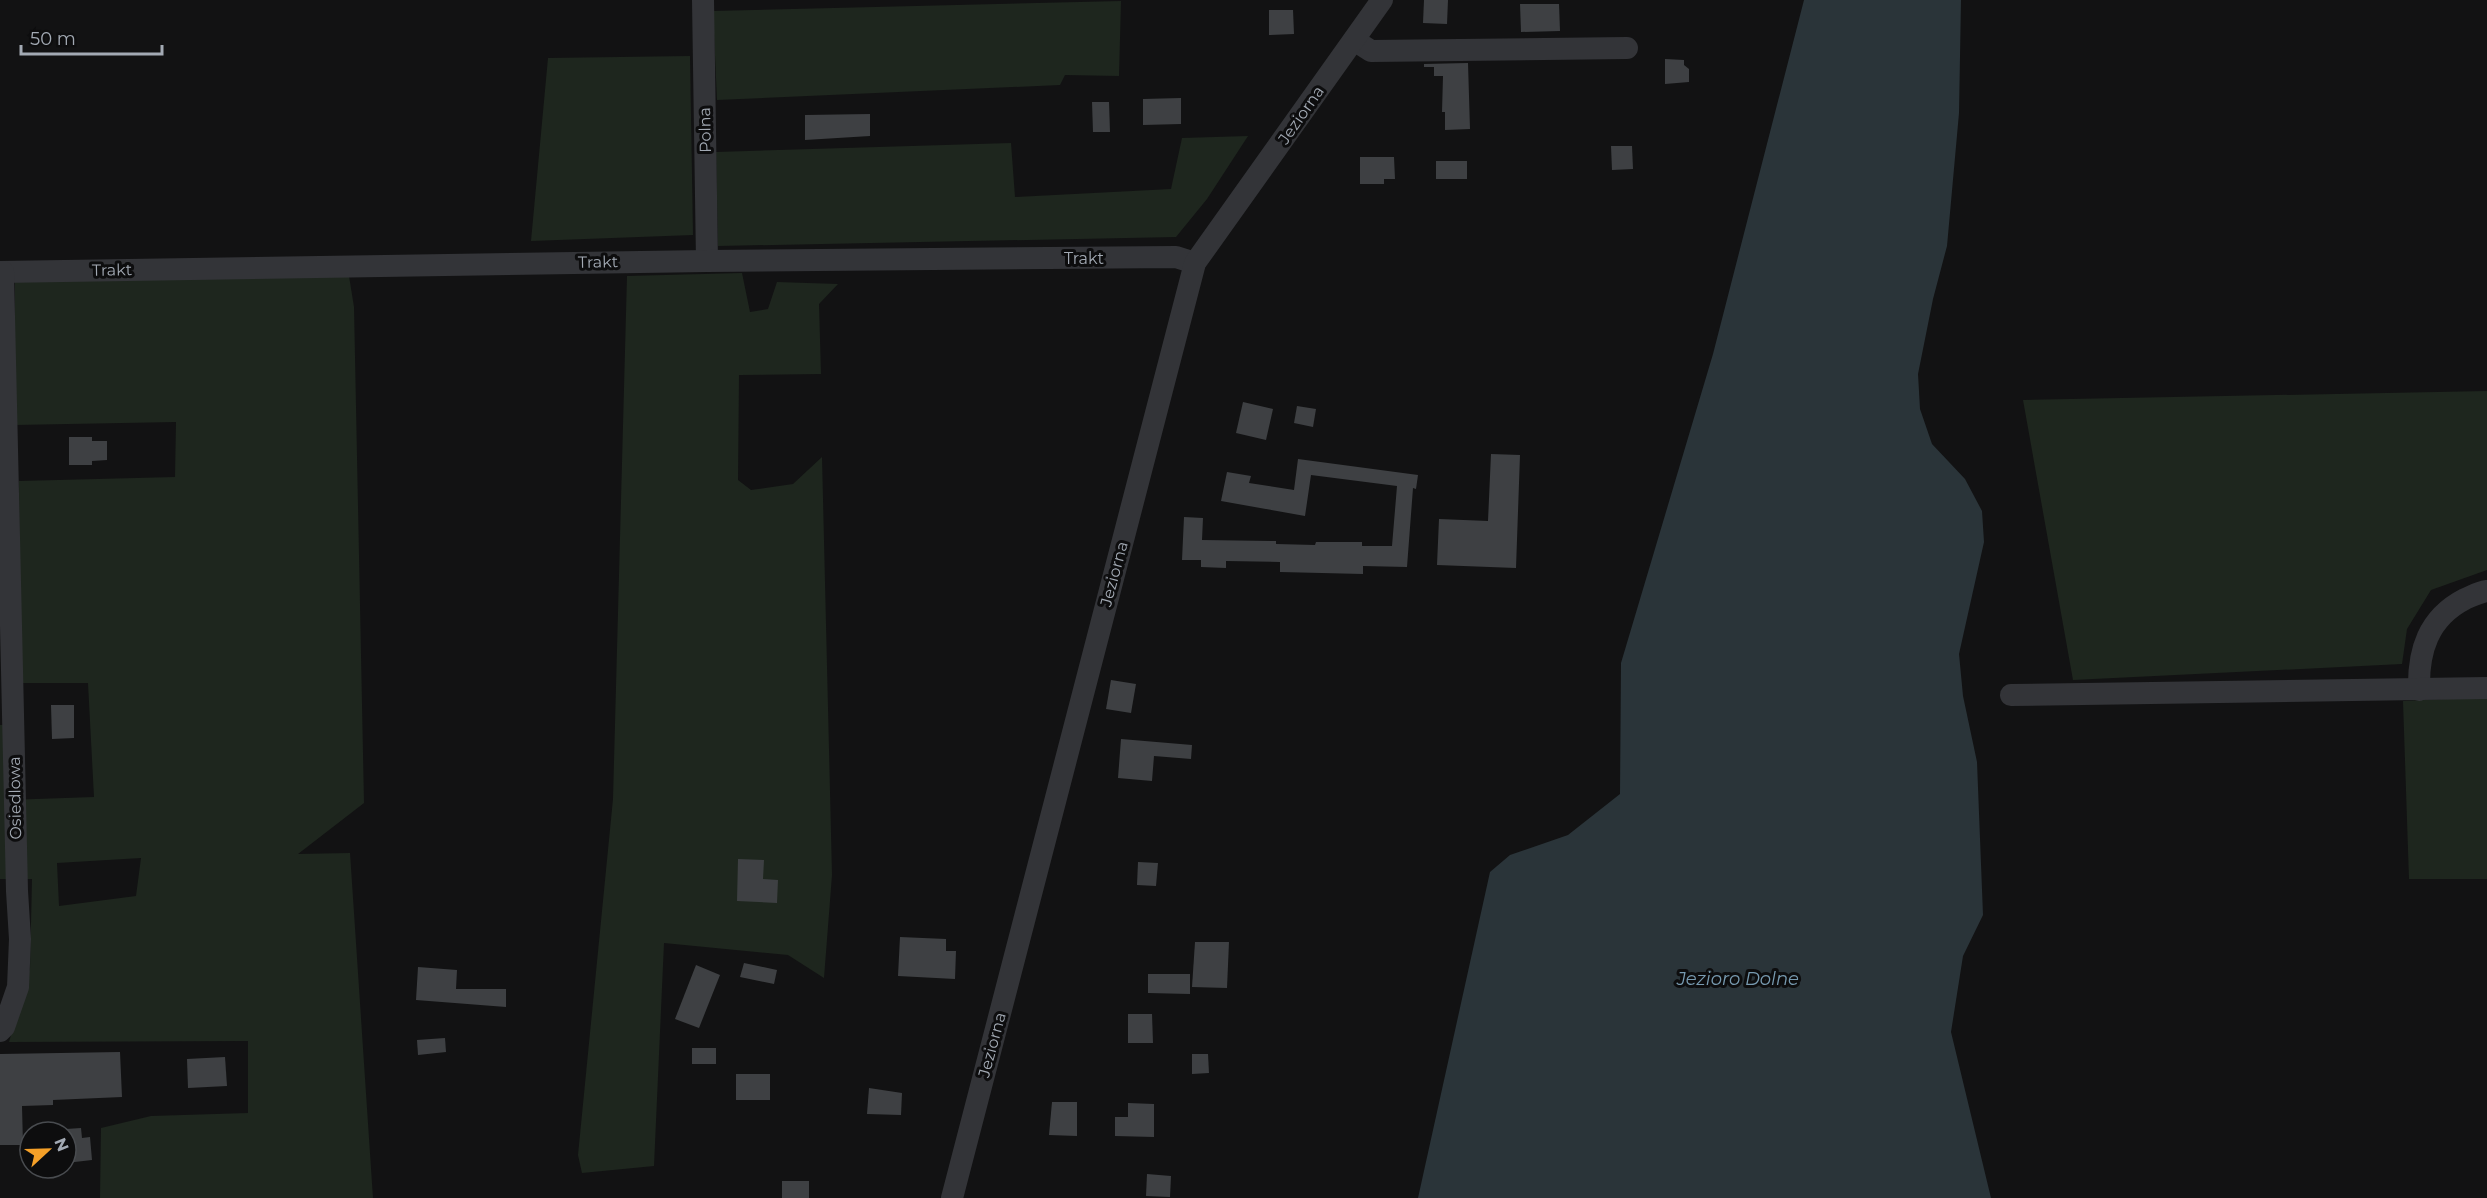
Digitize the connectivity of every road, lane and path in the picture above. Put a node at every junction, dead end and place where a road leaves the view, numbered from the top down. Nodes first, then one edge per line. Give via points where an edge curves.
1 (703, 0) edge
2 (1382, 0) edge
3 (1354, 40) junction
4 (1627, 48) dead end
5 (707, 261) junction
6 (1195, 263) junction
7 (2, 272) edge
8 (4, 487) edge
9 (2487, 591) edge
10 (2487, 688) edge
11 (2419, 690) junction
12 (2011, 695) dead end
13 (7, 715) edge
14 (8, 890) edge
15 (0, 1031) edge
16 (952, 1198) edge

1 - 5 street, Polna
2 - 3 street, Jeziorna
3 - 4 street via 1371,51
3 - 6 street, Jeziorna
5 - 6 street, Trakt via 1176,257
5 - 7 street, Trakt
6 - 16 street, Jeziorna
7 - 8 street, Osiedlowa
8 - 13 street, Osiedlowa
9 - 11 street via 2452,606 2425,638 2418,663
10 - 11 street
11 - 12 street
13 - 14 street, Osiedlowa
14 - 15 street, Osiedlowa via 20,939 18,987

